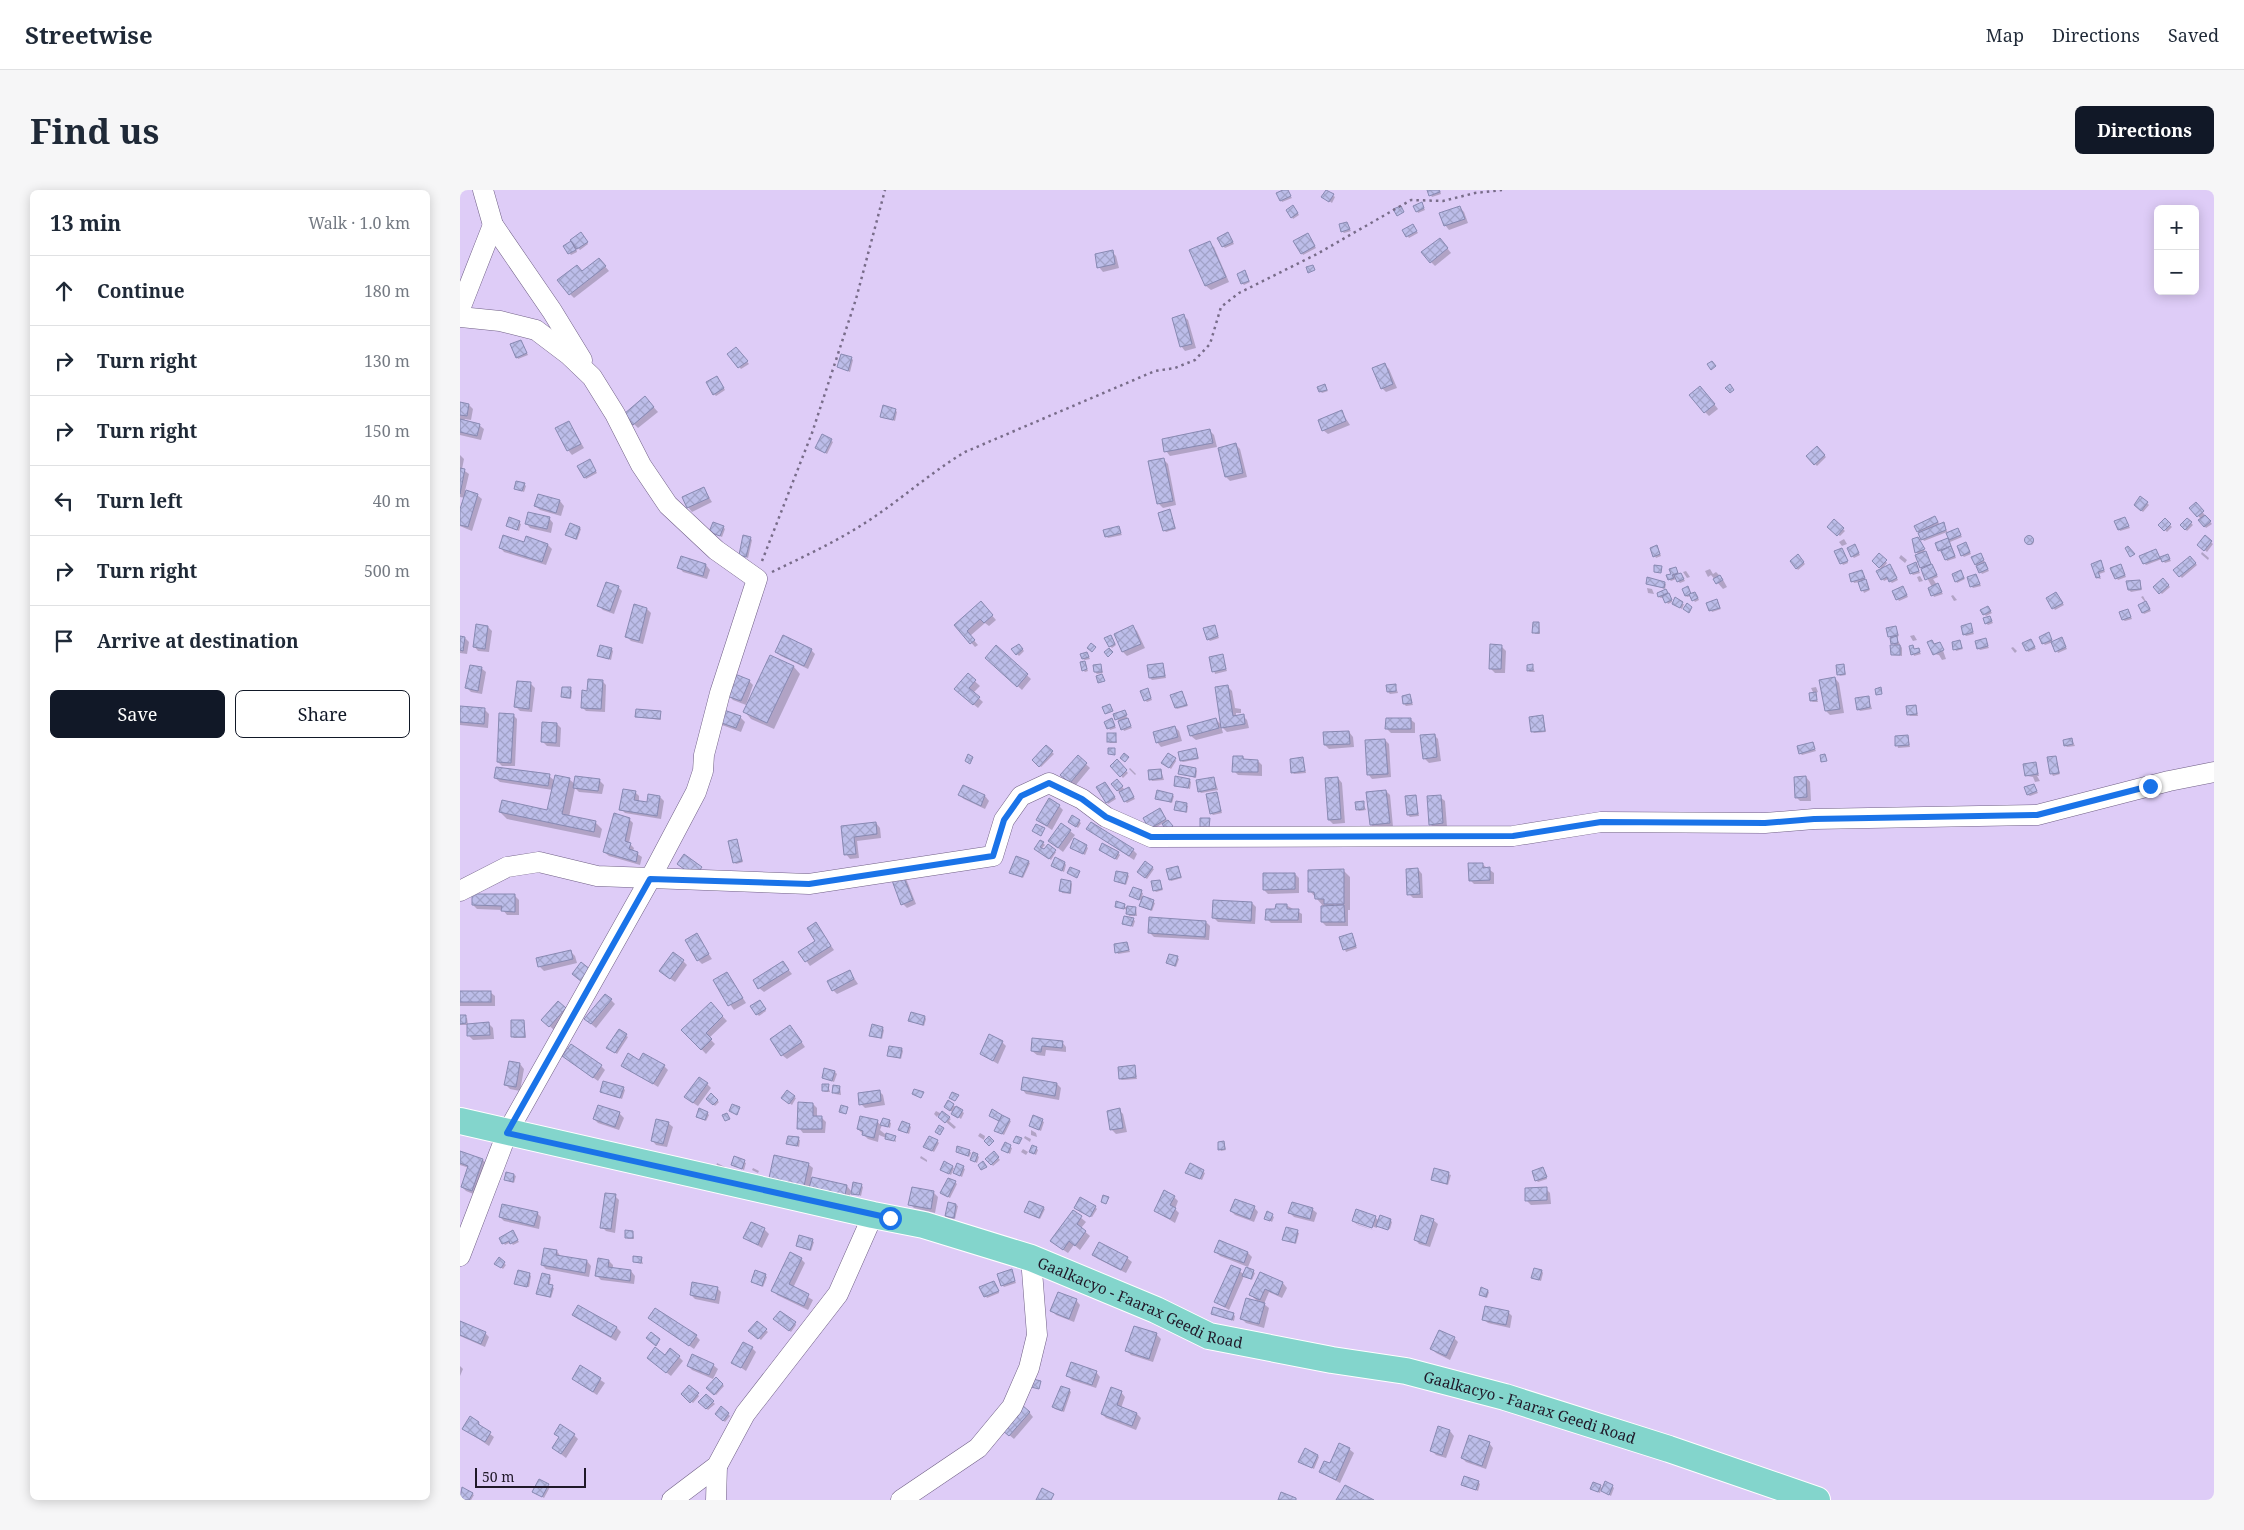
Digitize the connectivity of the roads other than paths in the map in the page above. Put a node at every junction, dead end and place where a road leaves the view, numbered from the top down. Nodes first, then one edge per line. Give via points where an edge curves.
1 (482, 190) edge
2 (493, 225) junction
3 (460, 309) edge
4 (460, 317) edge
5 (592, 377) junction
6 (2214, 772) edge
7 (650, 879) junction
8 (460, 890) edge
9 (460, 1121) edge
10 (507, 1133) junction
11 (873, 1215) junction
12 (460, 1256) edge
13 (1031, 1258) junction
14 (717, 1466) junction
15 (672, 1500) edge
16 (716, 1500) edge
17 (901, 1500) edge
18 (1816, 1500) edge

1 - 2 street
2 - 3 street
2 - 5 street via 552,311
4 - 5 street via 500,321 536,330
5 - 7 street via 641,465 668,505 716,550 758,579 720,694 700,778 692,800
6 - 7 street via 2037,815 1814,819 1765,823 1601,822 1503,836 1151,837 1106,817 1082,799 1049,783 1021,796 1004,820 993,856 809,884
7 - 8 street via 597,876 539,862 507,867
7 - 10 street
9 - 10 main road, Gaalkacyo - Faarax Geedi Road
10 - 11 main road, Gaalkacyo - Faarax Geedi Road
10 - 12 street
11 - 13 main road, Gaalkacyo - Faarax Geedi Road via 924,1224
11 - 14 street via 838,1294 746,1414
13 - 17 street via 1037,1335 1029,1368 1012,1407 978,1448
13 - 18 main road, Gaalkacyo - Faarax Geedi Road via 1156,1310 1209,1336 1406,1371 1505,1397
14 - 15 street
14 - 16 street

